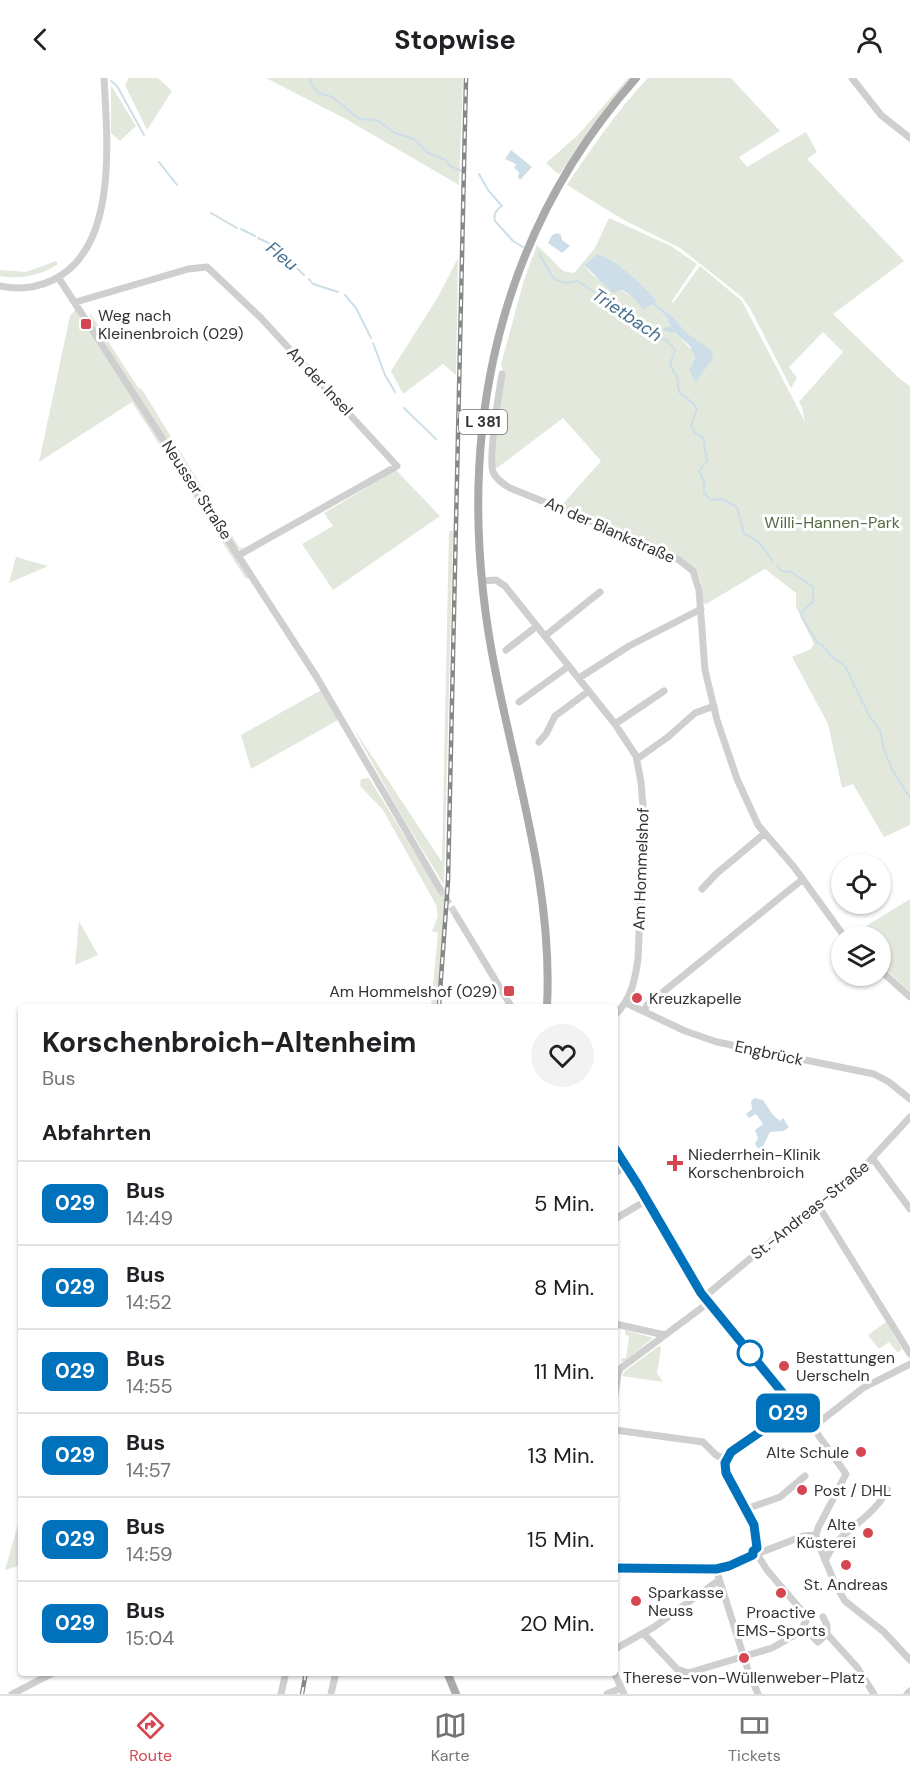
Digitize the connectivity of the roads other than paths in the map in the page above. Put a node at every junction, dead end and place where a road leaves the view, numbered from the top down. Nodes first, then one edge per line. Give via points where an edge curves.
1 (104, 78) edge
2 (636, 78) edge
3 (852, 78) edge
4 (910, 138) edge
5 (58, 277) junction
6 (0, 286) edge
7 (76, 302) junction
8 (502, 374) dead end
9 (239, 555) junction
10 (482, 581) junction
11 (600, 592) dead end
12 (700, 609) junction
13 (537, 626) junction
14 (545, 636) junction
15 (506, 650) dead end
16 (569, 666) junction
17 (579, 678) junction
18 (589, 691) junction
19 (664, 691) dead end
20 (519, 702) dead end
21 (714, 706) junction
22 (615, 724) junction
23 (539, 742) dead end
24 (637, 759) junction
25 (764, 834) junction
26 (803, 879) junction
27 (440, 889) tunnel mouth
28 (702, 889) dead end
29 (456, 915) tunnel mouth
30 (837, 926) edge
31 (891, 980) edge
32 (910, 997) edge
33 (626, 1003) junction
34 (510, 1004) edge
35 (546, 1004) edge
36 (644, 1011) junction
37 (618, 1012) edge
38 (910, 1099) edge
39 (910, 1117) edge
40 (618, 1154) edge
41 (873, 1159) junction
42 (626, 1166) junction
43 (618, 1171) edge
44 (647, 1200) junction
45 (818, 1205) junction
46 (910, 1209) edge
47 (618, 1217) edge
48 (706, 1300) junction
49 (618, 1325) edge
50 (665, 1335) junction
51 (910, 1354) edge
52 (910, 1364) edge
53 (618, 1373) edge
54 (795, 1408) junction
55 (812, 1422) junction
56 (618, 1430) edge
57 (726, 1460) junction
58 (805, 1476) dead end
59 (887, 1490) dead end
60 (746, 1509) junction
61 (816, 1535) junction
62 (758, 1553) junction
63 (825, 1560) junction
64 (618, 1568) edge
65 (716, 1569) junction
66 (719, 1580) junction
67 (823, 1617) dead end
68 (803, 1626) junction
69 (644, 1634) junction
70 (827, 1634) junction
71 (618, 1647) edge
72 (744, 1657) junction
73 (910, 1660) edge
74 (47, 1676) edge
75 (285, 1676) edge
76 (335, 1676) edge
77 (449, 1676) edge
78 (616, 1676) edge
79 (622, 1691) edge
80 (12, 1694) edge
81 (281, 1694) edge
82 (331, 1694) edge
83 (456, 1694) edge
84 (607, 1694) edge
85 (758, 1694) edge
86 (874, 1694) edge

1 - 5 street via 106,163 100,211 86,250 76,264
2 - 10 main road, L 381 via 606,114 554,193 528,248 500,328 485,406 478,493
3 - 4 street via 878,111
5 - 6 street via 27,288
5 - 7 street, Neusser Straße
7 - 9 street, Neusser Straße
7 - 9 street, An der Insel via 207,267 261,318 397,466
8 - 12 street, An der Blankstraße via 492,455 498,479 510,488 644,542 682,562 695,575
9 - 27 street, Neusser Straße via 325,690
10 - 13 street, Am Hommelshof via 502,583
10 - 35 main road, L 381 via 495,670 540,878 547,932
11 - 14 street
12 - 17 street via 629,646
12 - 21 street, An der Blankstraße via 704,667
13 - 14 street, Am Hommelshof
13 - 15 street
14 - 16 street, Am Hommelshof
16 - 17 street, Am Hommelshof
16 - 20 street
17 - 18 street, Am Hommelshof
18 - 22 street, Am Hommelshof
18 - 23 street via 555,716
19 - 22 street
21 - 24 street via 695,713
21 - 25 street, An der Blankstraße via 738,779
22 - 24 street, Am Hommelshof
24 - 33 street, Am Hommelshof via 644,811 641,889 637,968
25 - 26 street, An der Blankstraße
25 - 28 street
26 - 30 street, An der Blankstraße
26 - 36 street
29 - 34 street
31 - 32 street
33 - 36 street, Engbrück
33 - 37 street, Am Hommelshof
36 - 38 street, Engbrück via 717,1042 874,1074
39 - 41 street, St.-Andreas-Straße
40 - 42 street
41 - 45 street, St.-Andreas-Straße
41 - 46 street
42 - 43 street
42 - 44 street
44 - 47 street
44 - 48 street
45 - 48 street, St.-Andreas-Straße
45 - 51 street
48 - 50 street, St.-Andreas-Straße
48 - 54 street
49 - 50 street
50 - 53 street, St.-Andreas-Straße
52 - 55 street via 860,1391 822,1420
54 - 55 street
54 - 57 street via 731,1452
55 - 61 street via 846,1474
56 - 57 street via 702,1441
57 - 60 street via 726,1473
58 - 60 street via 780,1497
59 - 63 street via 835,1543
60 - 62 street via 755,1529
61 - 62 street via 802,1536
61 - 63 street
62 - 65 street
62 - 68 street via 767,1570 808,1618
63 - 73 street via 847,1603
64 - 65 street
65 - 66 street
66 - 69 street
66 - 72 street
67 - 70 street
68 - 70 street via 818,1642
68 - 72 street via 790,1640
69 - 71 street
69 - 72 street via 684,1672
70 - 86 street via 857,1667
72 - 85 street
74 - 80 street
75 - 81 street
76 - 82 street
77 - 83 main road
78 - 79 street
79 - 84 street

